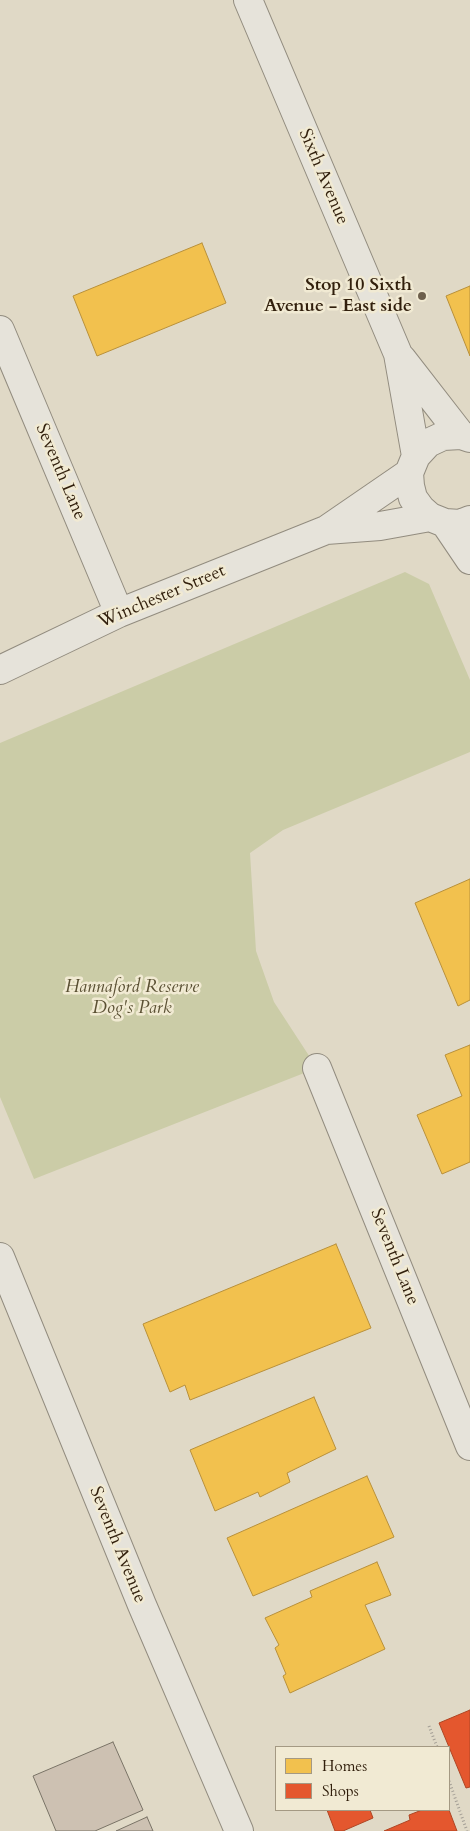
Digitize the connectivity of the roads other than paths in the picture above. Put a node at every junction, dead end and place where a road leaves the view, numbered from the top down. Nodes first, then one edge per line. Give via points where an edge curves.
1 (248, 0) edge
2 (0, 330) edge
3 (398, 354) junction
4 (466, 437) edge
5 (413, 465) junction
6 (448, 520) edge
7 (326, 530) junction
8 (470, 560) edge
9 (119, 613) junction
10 (0, 670) edge
11 (317, 1068) dead end
12 (0, 1257) edge
13 (470, 1446) edge
14 (239, 1831) edge

1 - 3 street, Sixth Avenue
2 - 9 street, Seventh Lane
3 - 4 street, Sixth Avenue
3 - 5 street, Sixth Avenue
4 - 5 street, Winchester Street via 443,436 428,442
5 - 6 street, Sixth Avenue via 410,486 420,509
5 - 7 street, Winchester Street
6 - 7 street, Winchester Street
6 - 8 street
7 - 9 street, Winchester Street
9 - 10 street, Winchester Street
11 - 13 street, Seventh Lane
12 - 14 street, Seventh Avenue via 142,1605

